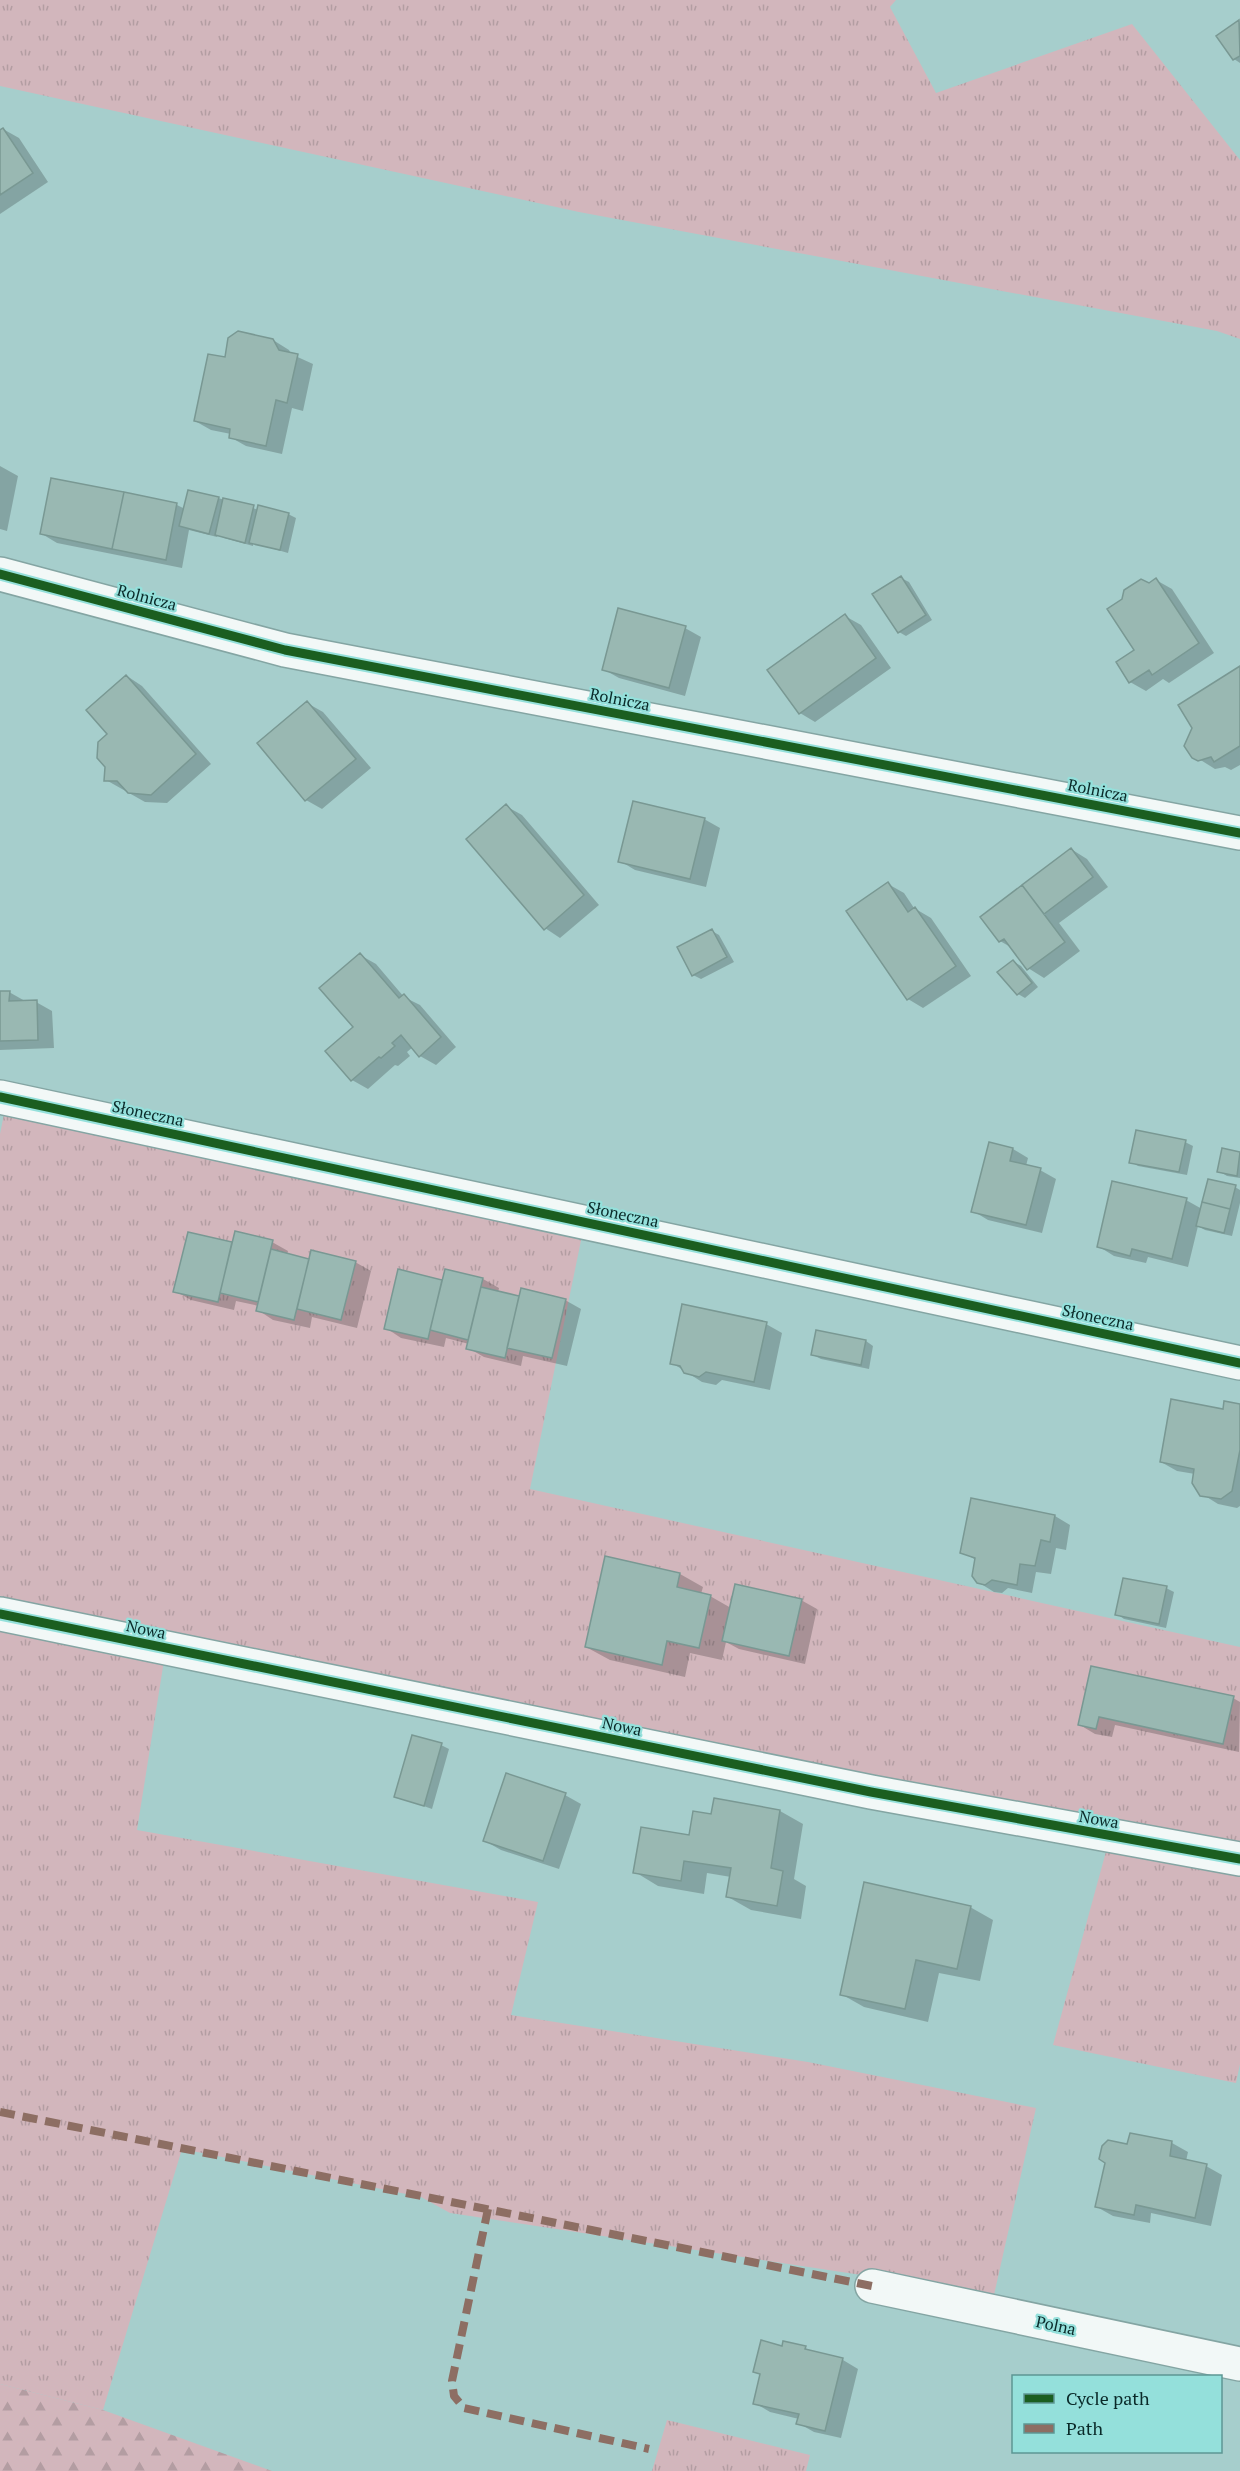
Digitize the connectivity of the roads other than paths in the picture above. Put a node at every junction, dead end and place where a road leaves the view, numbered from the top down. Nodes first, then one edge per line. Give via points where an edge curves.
1 (0, 574) edge
2 (1240, 832) edge
3 (0, 1097) edge
4 (1240, 1363) edge
5 (0, 1614) edge
6 (1240, 1859) edge
7 (872, 2286) dead end
8 (1240, 2364) edge

1 - 2 street, Rolnicza via 285,650
3 - 4 street, Słoneczna
5 - 6 street, Nowa via 881,1794
7 - 8 street, Polna

